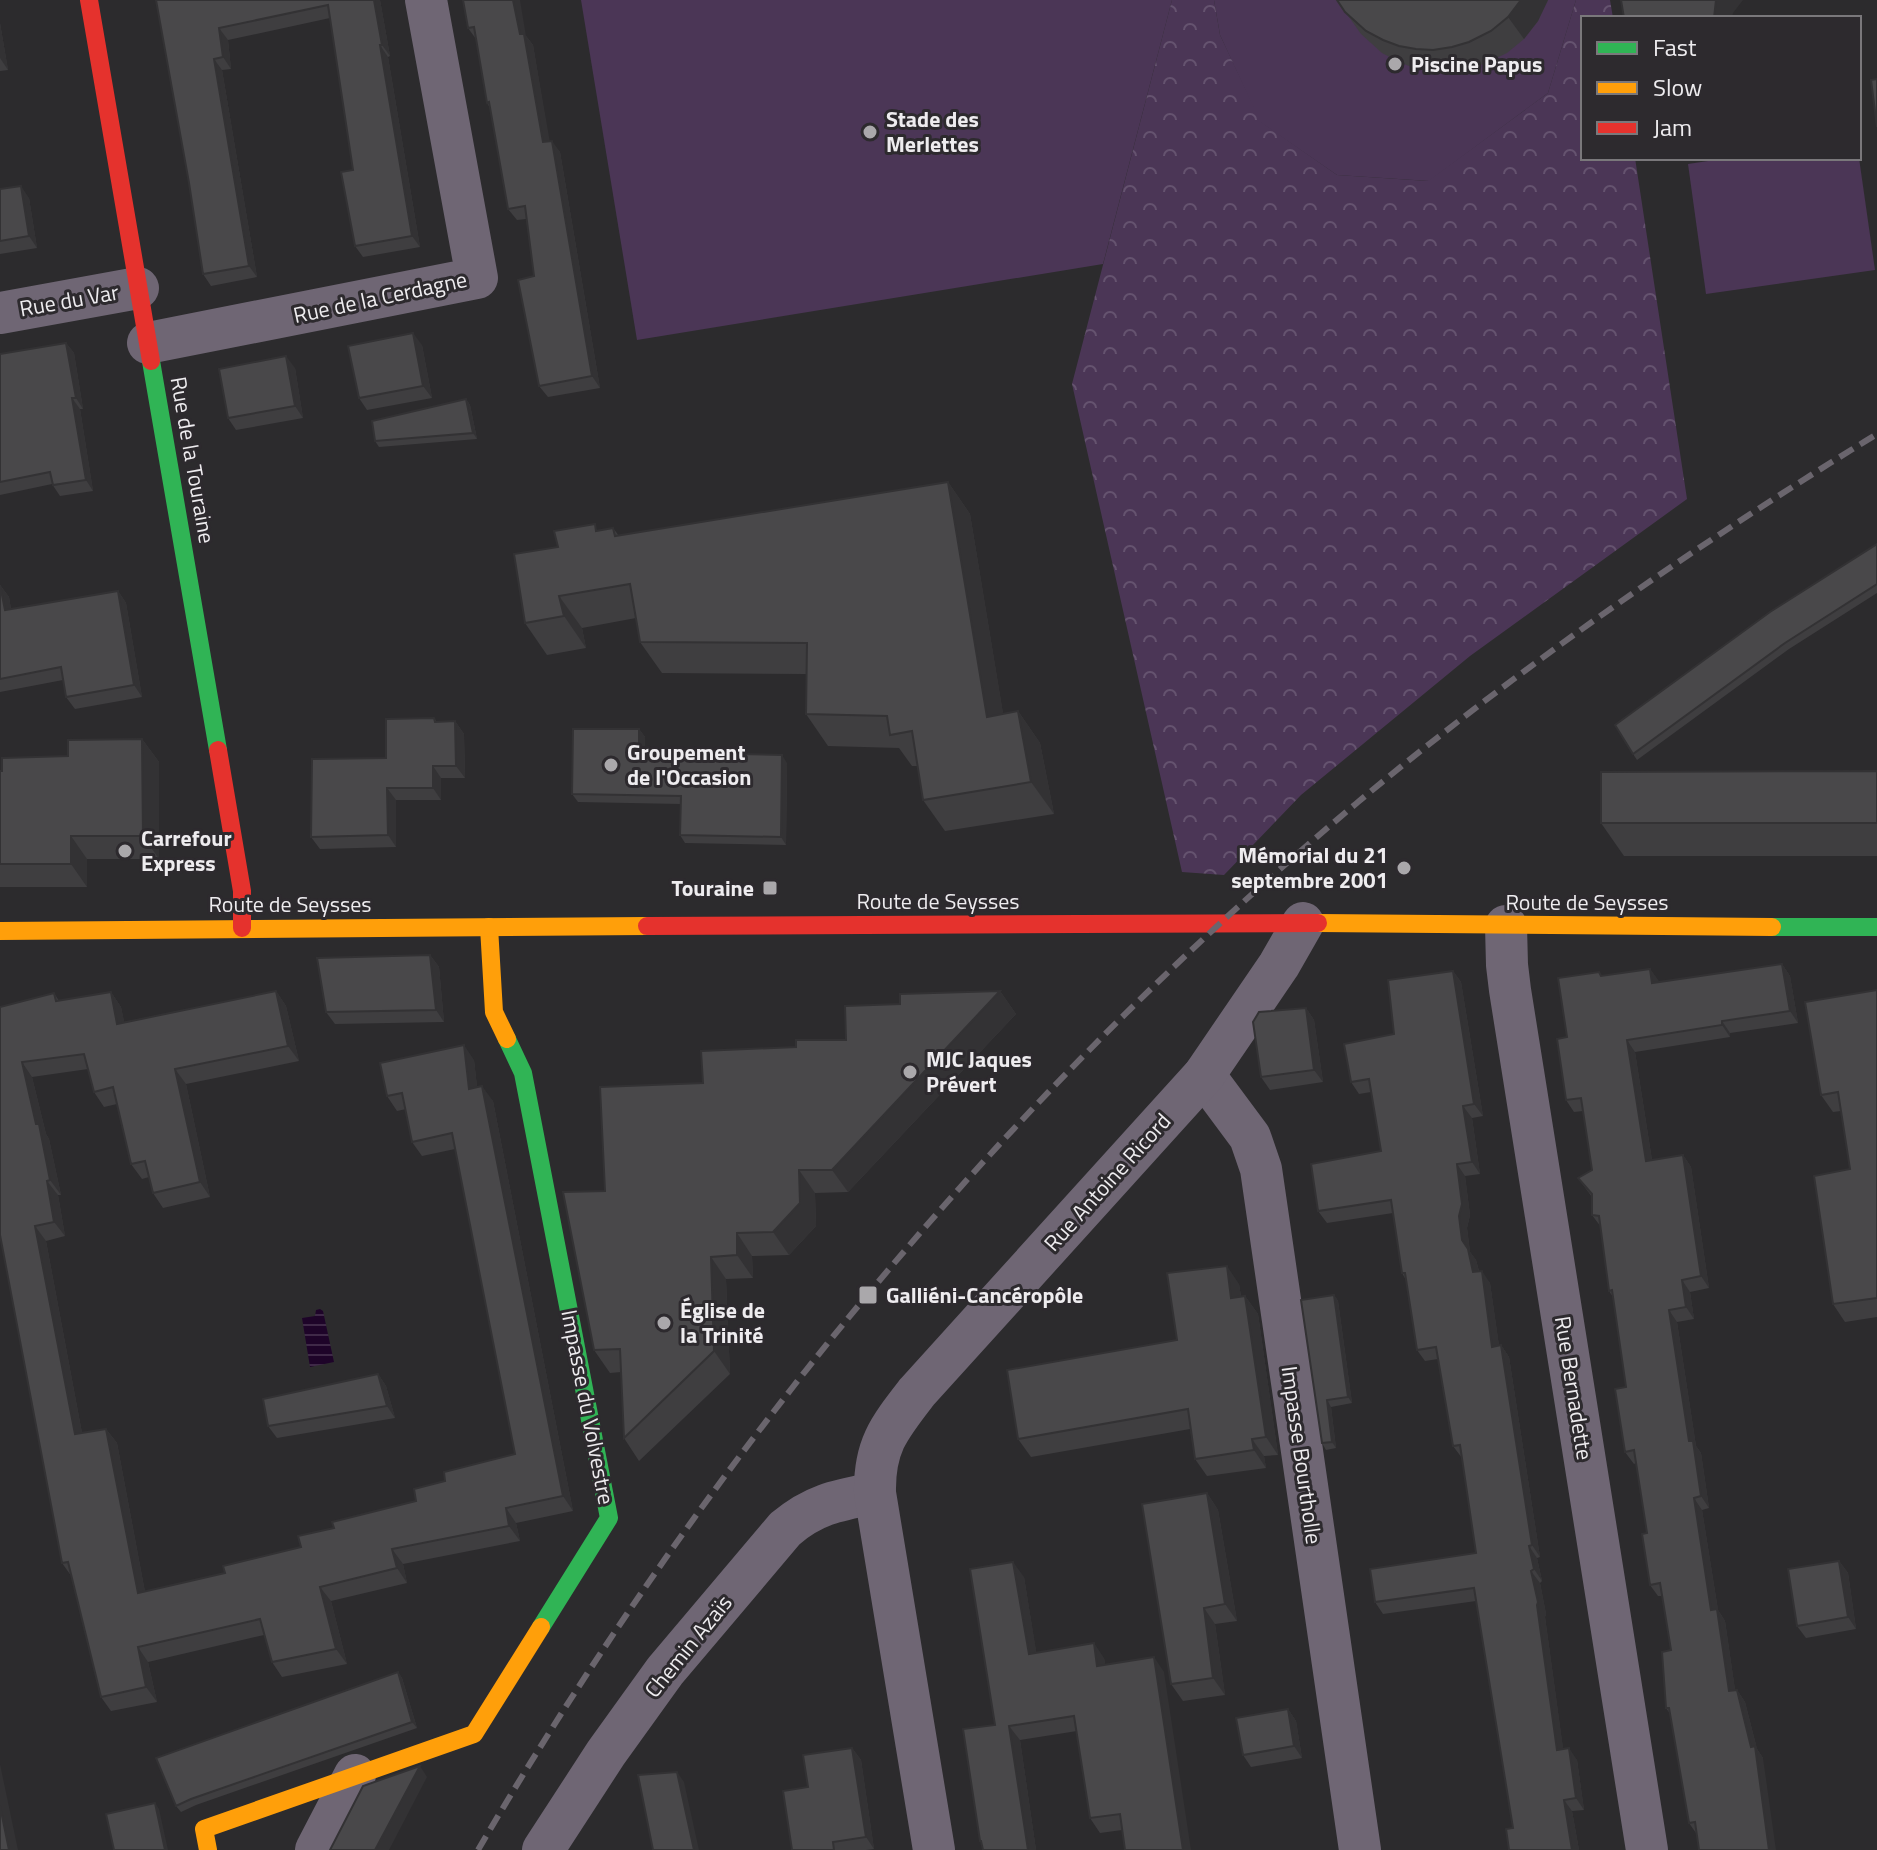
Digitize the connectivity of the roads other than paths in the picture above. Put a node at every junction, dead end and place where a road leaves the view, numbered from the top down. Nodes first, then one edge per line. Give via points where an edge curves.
1 (89, 0) edge
2 (426, 0) edge
3 (138, 288) junction
4 (0, 313) edge
5 (148, 343) junction
6 (1303, 923) junction
7 (1506, 926) junction
8 (489, 927) junction
9 (1877, 927) edge
10 (242, 928) junction
11 (0, 931) edge
12 (1204, 1075) junction
13 (875, 1493) junction
14 (355, 1775) junction
15 (208, 1850) edge
16 (316, 1850) edge
17 (543, 1850) edge
18 (934, 1850) edge
19 (1360, 1850) edge
20 (1647, 1850) edge

1 - 3 street, Rue de la Touraine
2 - 5 street, Rue de la Cerdagne via 477,278
3 - 4 street, Rue du Var
3 - 5 street, Rue de la Touraine
5 - 10 street, Rue de la Touraine via 242,891
6 - 7 street, Route de Seysses
6 - 8 street, Route de Seysses
6 - 12 street, Rue Antoine Ricord
7 - 9 street, Route de Seysses
7 - 20 street, Rue Bernadette via 1510,990
8 - 10 street, Route de Seysses
8 - 14 street, Impasse du Volvestre via 494,1012 523,1073 609,1518 474,1734
10 - 11 street, Route de Seysses
12 - 13 street, Rue Antoine Ricord via 908,1403 878,1453
12 - 19 street, Impasse Bourtholle via 1250,1137 1261,1169
13 - 17 street, Chemin Azaïs via 837,1500 800,1516 785,1529 635,1710
13 - 18 street, Rue Antoine Ricord
14 - 15 street, Impasse du Volvestre via 204,1829
14 - 16 street

